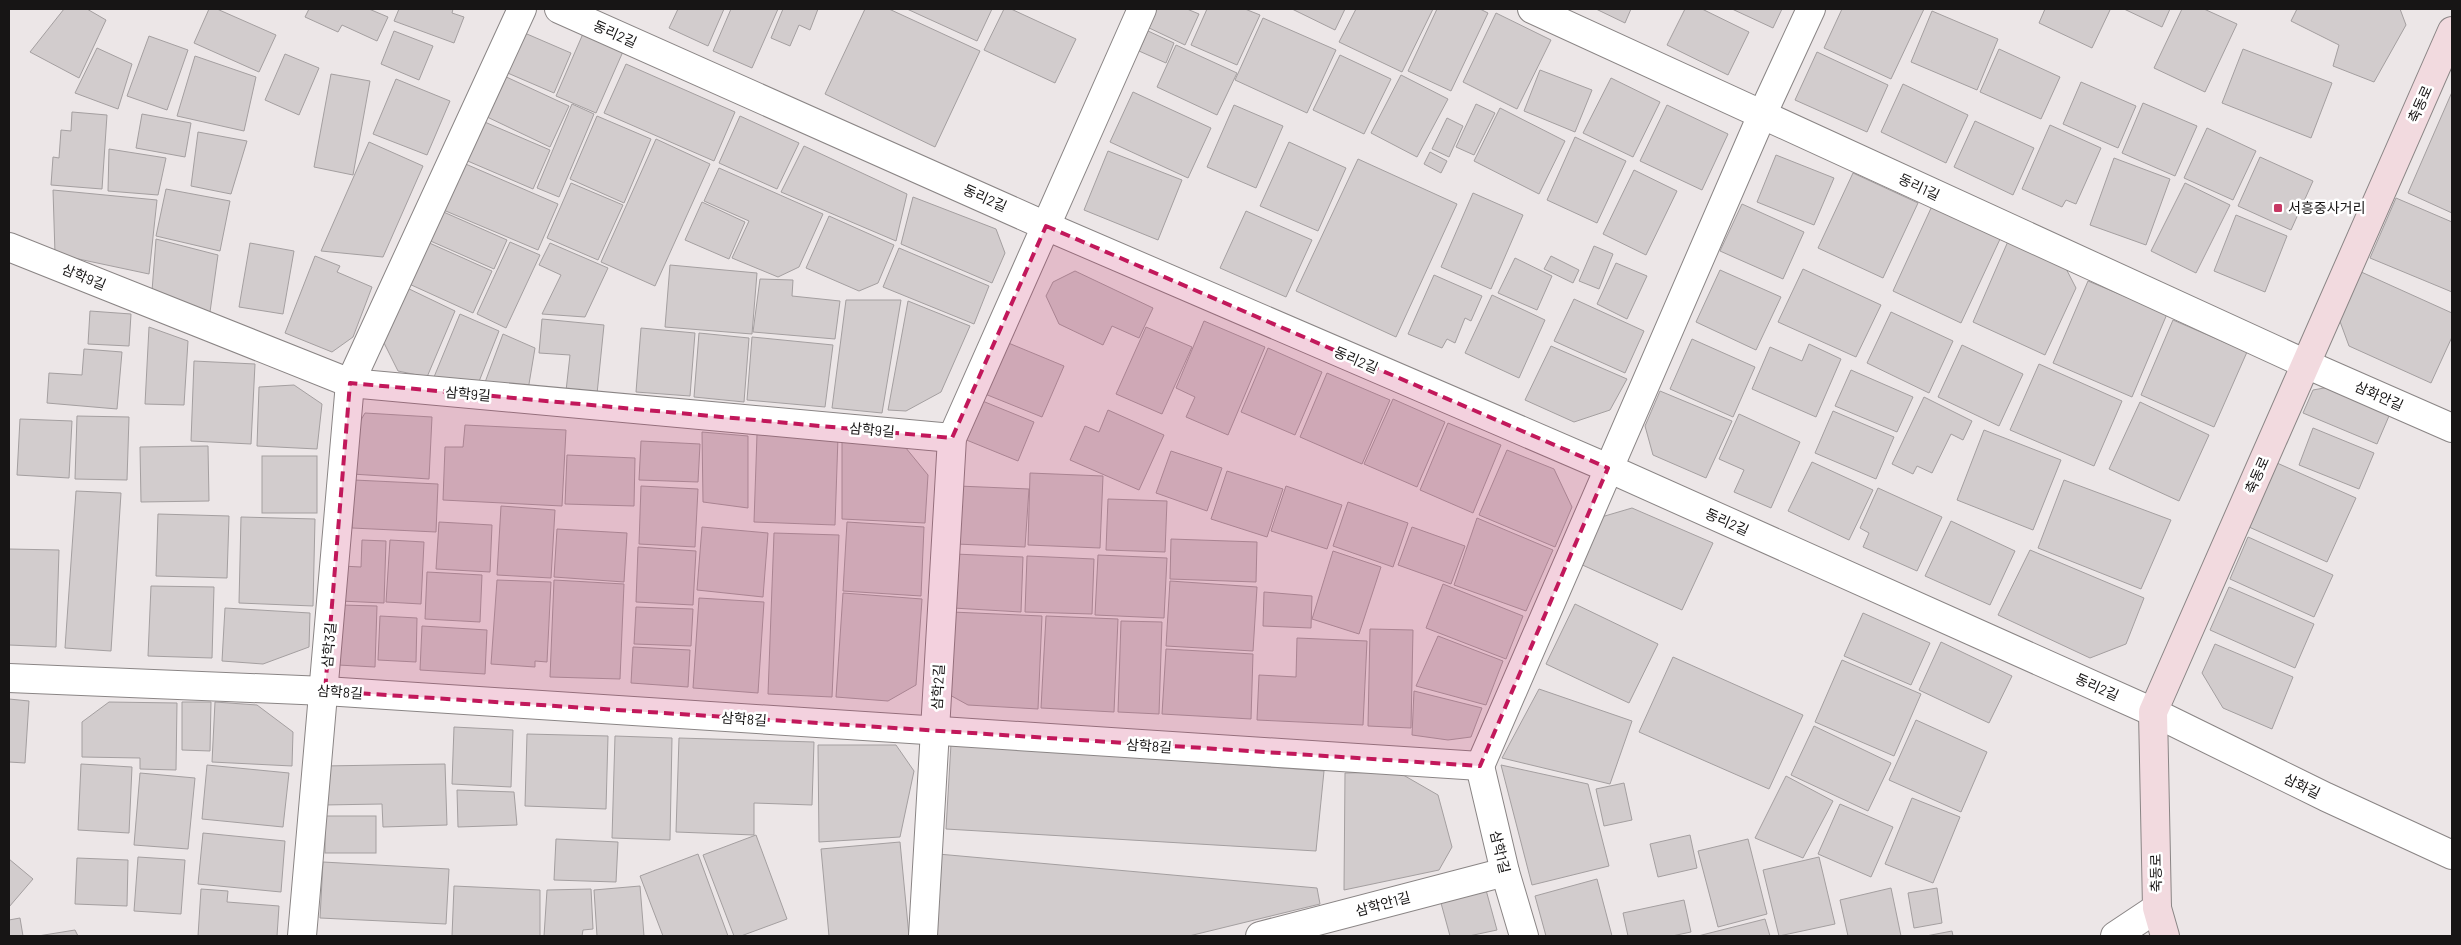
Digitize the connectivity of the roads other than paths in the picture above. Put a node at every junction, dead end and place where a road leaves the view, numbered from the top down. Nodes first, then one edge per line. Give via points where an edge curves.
1 (522, 9) edge
2 (559, 9) edge
3 (1142, 9) edge
4 (1532, 9) edge
5 (1811, 9) edge
6 (2452, 31) edge
7 (1762, 115) junction
8 (1046, 226) junction
9 (9, 247) edge
10 (2306, 364) junction
11 (350, 383) junction
12 (2452, 428) edge
13 (952, 438) junction
14 (1608, 468) junction
15 (9, 678) edge
16 (325, 691) junction
17 (2153, 712) junction
18 (936, 732) junction
19 (1480, 766) junction
20 (2452, 855) edge
21 (1505, 872) junction
22 (2157, 908) junction
23 (302, 936) edge
24 (922, 936) edge
25 (1260, 936) edge
26 (1524, 936) edge
27 (2115, 936) edge
28 (2165, 936) edge

1 - 11 street
2 - 8 street, 동리2길
3 - 8 street
4 - 7 street, 동리1길
5 - 7 street
6 - 10 street, 축동로
7 - 10 street, 동리1길
7 - 14 street
8 - 13 street
8 - 14 street, 동리2길
9 - 11 street, 삼학9길
10 - 12 street, 삼화안길
10 - 17 street, 축동로
11 - 13 street, 삼학9길
11 - 16 street, 삼학3길
13 - 18 street, 삼학2길
14 - 17 street, 동리2길
14 - 19 street
15 - 16 street, 삼학8길
16 - 18 street, 삼학8길
16 - 23 street, 삼학3길
17 - 20 street, 삼화길 via 2326,798
17 - 22 street, 축동로
18 - 19 street, 삼학8길
18 - 24 street, 삼학2길
19 - 21 street, 삼학1길
21 - 25 street, 삼학안1길
21 - 26 street, 삼학1길
22 - 27 street
22 - 28 street, 축동로

